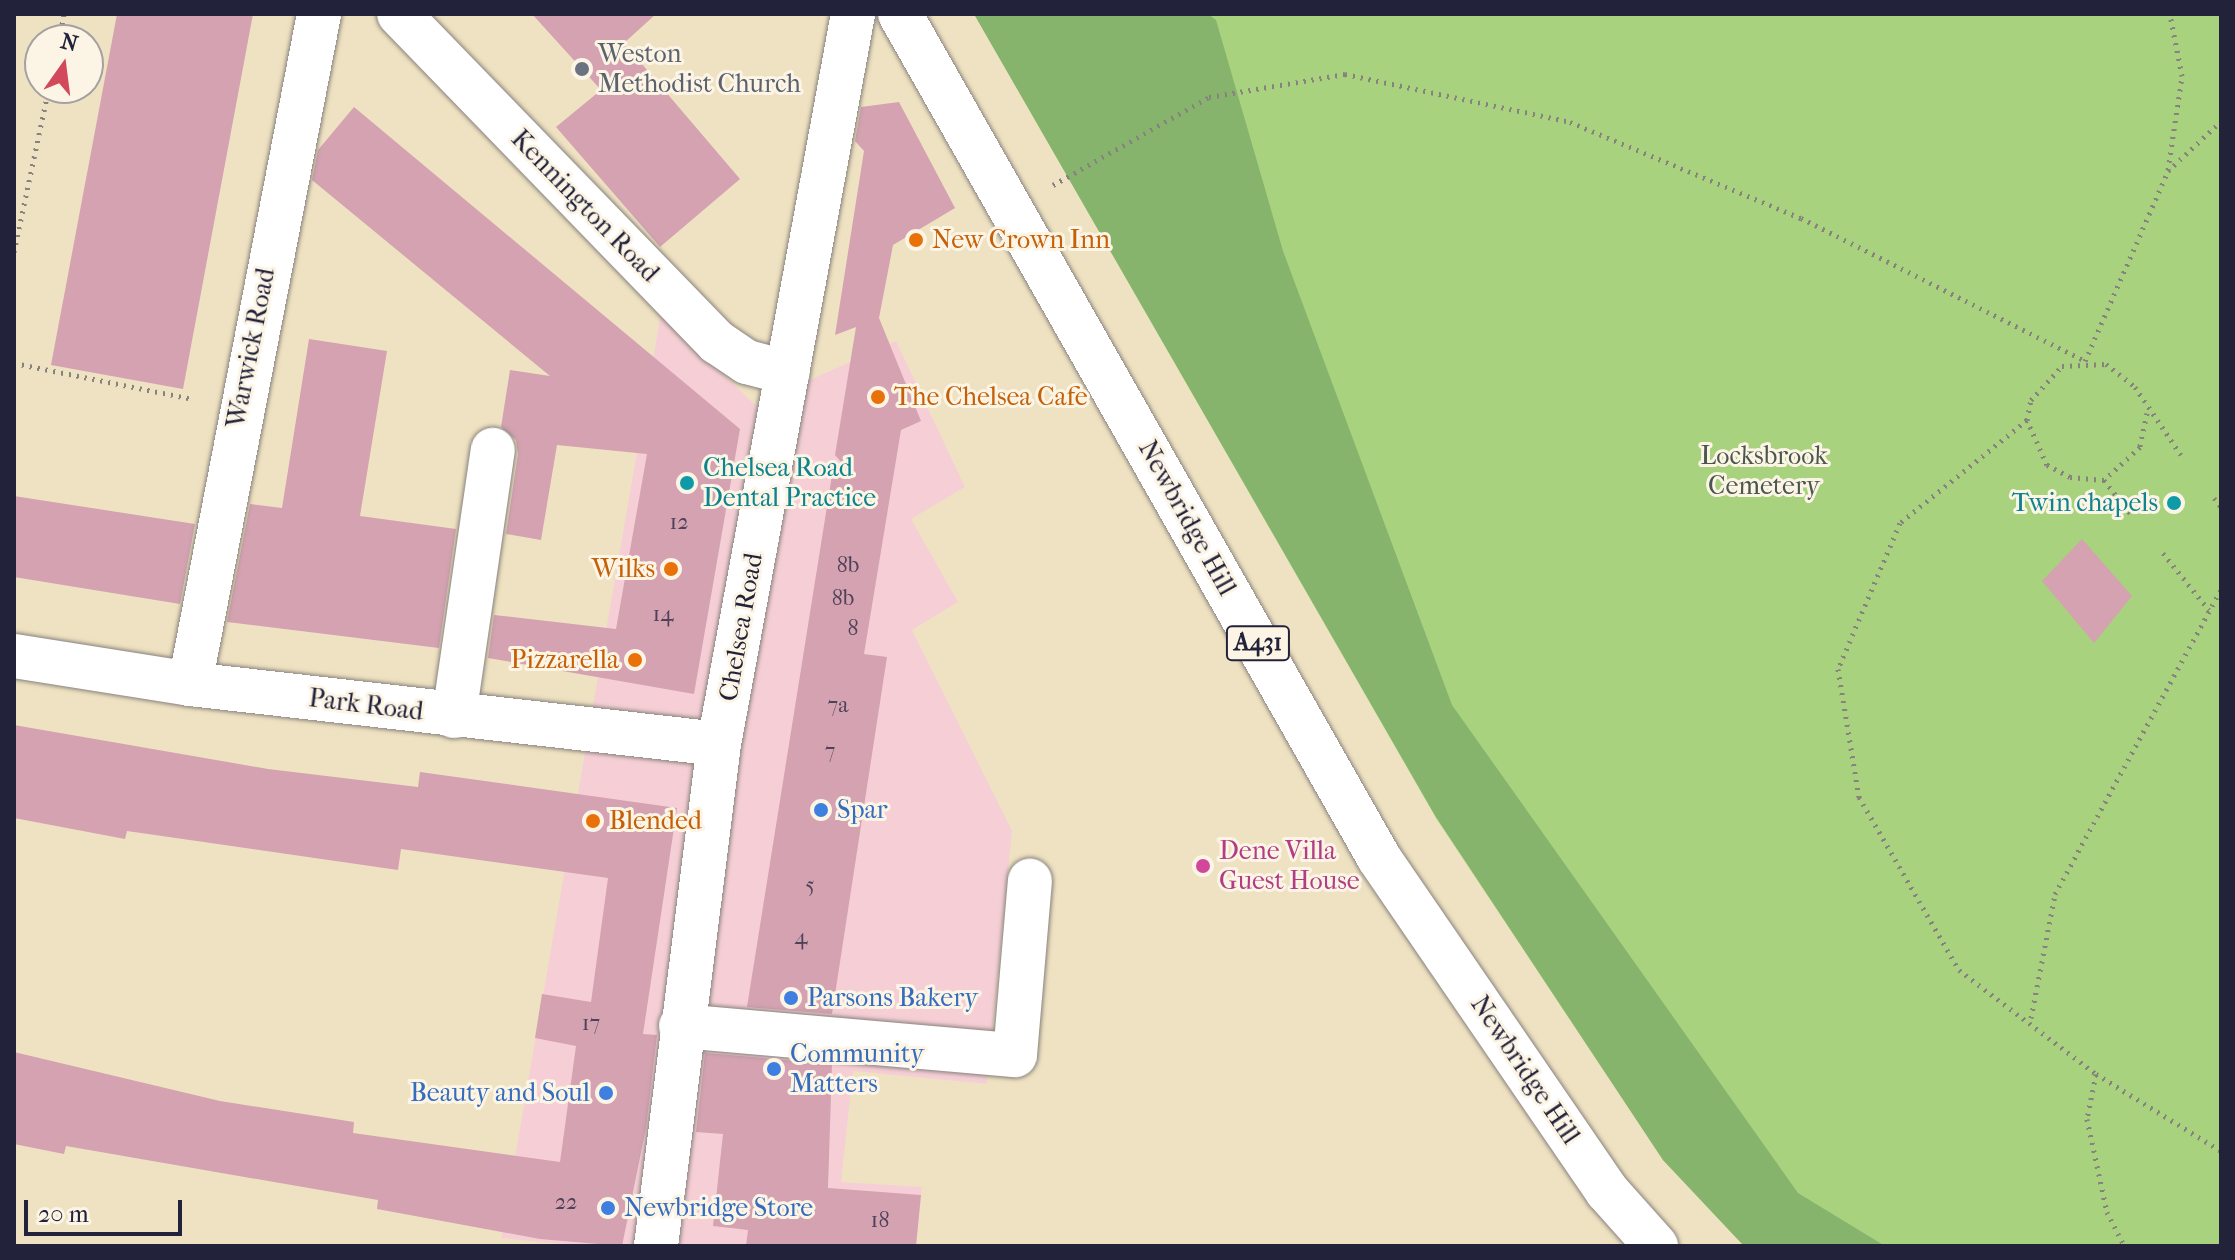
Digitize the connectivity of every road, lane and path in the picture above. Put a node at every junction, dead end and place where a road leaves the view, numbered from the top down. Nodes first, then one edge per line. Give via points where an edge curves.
1 (319, 14) edge
2 (399, 14) edge
3 (853, 14) edge
4 (900, 14) edge
5 (2170, 14) edge
6 (46, 104) edge
7 (2221, 121) edge
8 (2168, 171) junction
9 (1011, 206) junction
10 (14, 252) edge
11 (2085, 361) junction
12 (14, 363) edge
13 (788, 373) junction
14 (238, 408) junction
15 (2147, 413) junction
16 (2027, 420) junction
17 (493, 450) dead end
18 (2181, 455) dead end
19 (2104, 480) junction
20 (2214, 498) dead end
21 (2221, 507) edge
22 (2133, 517) dead end
23 (2163, 553) dead end
24 (2221, 590) edge
25 (2209, 610) junction
26 (14, 656) edge
27 (190, 684) junction
28 (454, 716) junction
29 (719, 744) junction
30 (1030, 881) dead end
31 (2031, 1018) junction
32 (681, 1026) junction
33 (2096, 1074) junction
34 (2221, 1151) edge
35 (656, 1246) edge
36 (1656, 1246) edge
37 (2124, 1246) edge

1 - 14 street, Warwick Road
2 - 13 street, Kennington Road via 717,342 747,362
3 - 13 street, Chelsea Road
4 - 9 street, Newbridge Hill / A431
5 - 8 path via 2182,76
6 - 10 path
7 - 8 path
8 - 11 path
9 - 11 path via 1209,97 1345,74 1570,122 1801,218
9 - 36 street, Newbridge Hill / A431 via 1379,858 1607,1191
11 - 15 path via 2121,372
11 - 16 path via 2045,378
12 - 14 path
13 - 29 street, Chelsea Road
14 - 27 street, Warwick Road
15 - 18 path
15 - 19 path via 2140,447
16 - 19 path via 2047,465 2070,477
16 - 31 path via 1900,523 1838,669 1859,797 1959,970
17 - 28 street
19 - 22 path
20 - 21 path
23 - 25 path
24 - 25 path
25 - 31 path via 2055,894
26 - 27 street, Park Road
27 - 28 street, Park Road
28 - 29 street, Park Road
29 - 32 street, Chelsea Road
30 - 32 street via 1015,1055
31 - 33 path
32 - 35 street, Chelsea Road
33 - 34 path
33 - 37 path via 2087,1119 2107,1212

